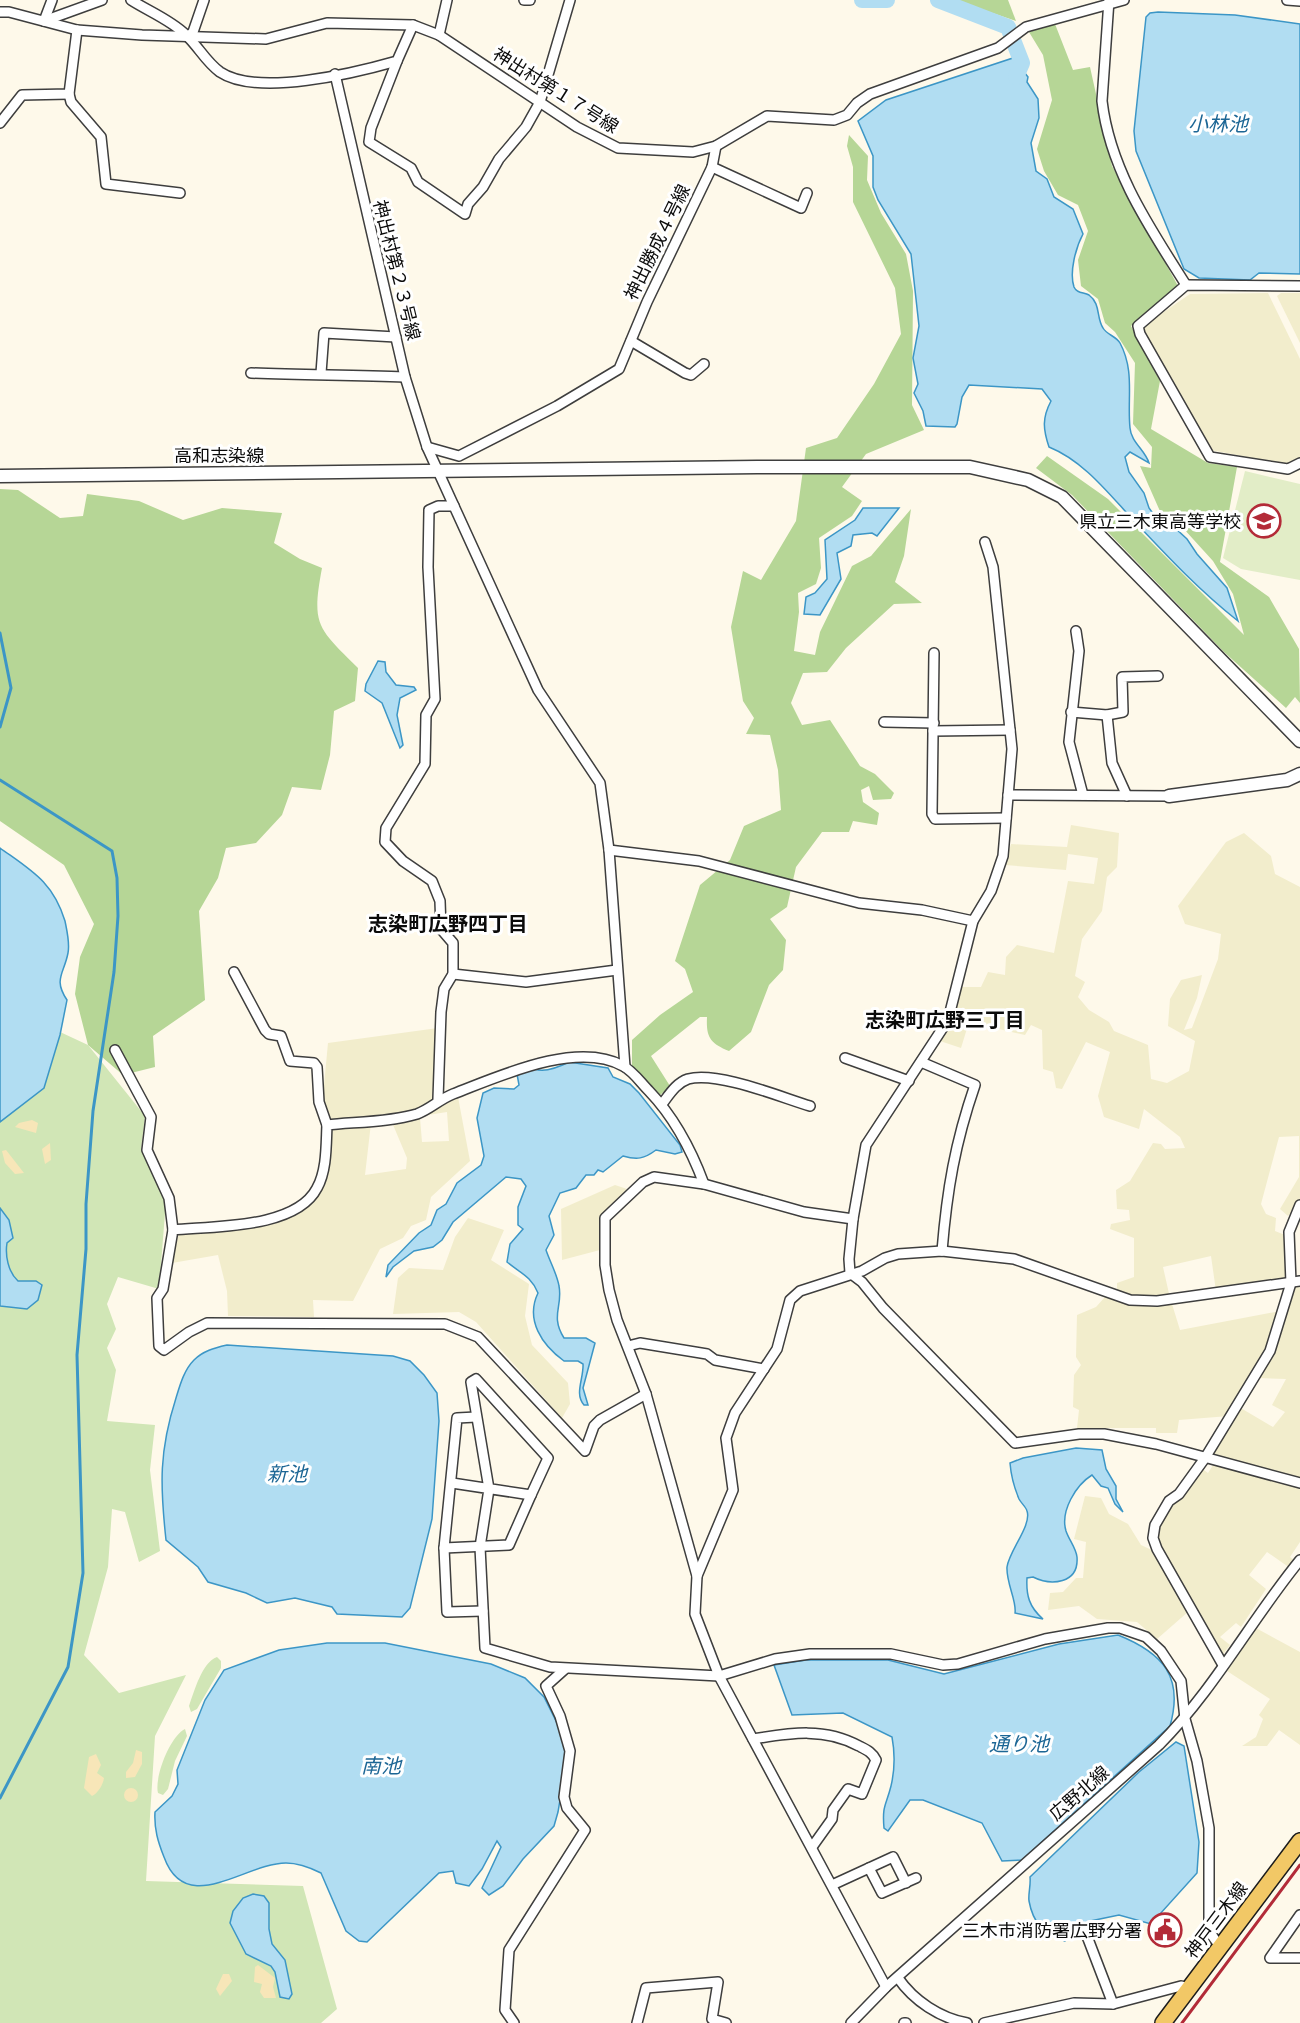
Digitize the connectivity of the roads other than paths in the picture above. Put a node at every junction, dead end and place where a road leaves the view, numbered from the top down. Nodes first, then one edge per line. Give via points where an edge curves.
1 (52, 0) edge
2 (102, 0) edge
3 (131, 0) edge
4 (204, 0) edge
5 (447, 0) edge
6 (524, 0) edge
7 (530, 0) edge
8 (570, 0) edge
9 (1124, 0) edge
10 (1290, 0) edge
11 (1109, 2) edge
12 (1300, 2) edge
13 (0, 12) edge
14 (44, 21) junction
15 (413, 25) junction
16 (77, 30) junction
17 (439, 35) junction
18 (188, 37) junction
19 (397, 62) junction
20 (335, 74) junction
21 (69, 94) junction
22 (540, 102) junction
23 (0, 123) edge
24 (716, 146) junction
25 (712, 167) junction
26 (180, 193) dead end
27 (807, 193) dead end
28 (1186, 285) junction
29 (1300, 286) edge
30 (396, 337) junction
31 (631, 341) junction
32 (704, 364) dead end
33 (251, 373) dead end
34 (321, 373) junction
35 (405, 377) junction
36 (427, 447) junction
37 (1300, 463) edge
38 (439, 470) junction
39 (0, 476) edge
40 (454, 506) junction
41 (985, 542) dead end
42 (1076, 631) dead end
43 (934, 653) dead end
44 (1158, 676) dead end
45 (1071, 712) junction
46 (1107, 715) junction
47 (884, 722) dead end
48 (934, 727) junction
49 (1010, 730) junction
50 (1300, 741) edge
51 (1300, 774) edge
52 (1008, 795) junction
53 (1083, 795) junction
54 (1126, 796) junction
55 (1169, 796) joint
56 (1006, 818) junction
57 (609, 850) junction
58 (973, 921) junction
59 (617, 970) junction
60 (234, 972) dead end
61 (453, 974) junction
62 (115, 1050) dead end
63 (845, 1058) dead end
64 (921, 1062) junction
65 (625, 1067) junction
66 (909, 1081) junction
67 (438, 1100) junction
68 (662, 1104) junction
69 (810, 1106) dead end
70 (327, 1125) junction
71 (704, 1184) junction
72 (1300, 1205) edge
73 (853, 1219) junction
74 (172, 1230) junction
75 (942, 1251) junction
76 (850, 1273) junction
77 (1296, 1282) edge
78 (628, 1346) junction
79 (764, 1369) junction
80 (646, 1394) junction
81 (476, 1417) junction
82 (1205, 1458) junction
83 (452, 1483) junction
84 (1300, 1483) edge
85 (489, 1489) junction
86 (531, 1495) junction
87 (480, 1547) junction
88 (444, 1548) junction
89 (1300, 1560) edge
90 (697, 1576) junction
91 (483, 1611) junction
92 (1223, 1665) junction
93 (565, 1669) junction
94 (719, 1676) junction
95 (1185, 1719) junction
96 (753, 1739) junction
97 (1300, 1841) edge
98 (812, 1847) junction
99 (869, 1868) junction
100 (916, 1878) dead end
101 (906, 1882) junction
102 (832, 1885) junction
103 (1300, 1915) edge
104 (1086, 1930) dead end
105 (1222, 1945) junction
106 (1300, 1958) edge
107 (898, 1978) junction
108 (886, 1987) junction
109 (1190, 1988) junction
110 (1113, 2004) junction
111 (861, 2012) junction
112 (514, 2023) edge
113 (637, 2023) edge
114 (726, 2023) edge
115 (851, 2023) edge
116 (866, 2023) edge
117 (967, 2023) edge
118 (984, 2023) edge
119 (1163, 2023) edge

1 - 14 street
2 - 14 street
3 - 18 street
4 - 18 street via 199,20
5 - 17 street
6 - 7 street
8 - 22 street
9 - 11 street, 神出村第１７号線
10 - 12 street
11 - 24 street, 神出村第１７号線 via 1026,27 998,48 870,94 847,115 834,120 767,116
11 - 28 street via 1104,117 1118,167
13 - 14 street, 神出村第１７号線
14 - 16 street, 神出村第１７号線
15 - 17 street, 神出村第１７号線
15 - 18 street, 神出村第１７号線 via 327,23 266,39
15 - 19 street
16 - 18 street, 神出村第１７号線
16 - 21 street
17 - 22 street, 神出村第１７号線
18 - 20 street via 220,72 233,78 286,84
19 - 20 street
19 - 22 street via 369,142 411,168 418,182 465,214 468,204
20 - 30 street, 神出村第２３号線
21 - 23 street via 22,94
21 - 26 street via 71,102 101,137 106,184
22 - 24 street, 神出村第１７号線 via 618,148 693,152
24 - 25 street, 神出勝成４号線
25 - 27 street via 801,208
25 - 31 street, 神出勝成４号線
28 - 29 street
28 - 37 street via 1138,326 1210,457 1288,469
30 - 34 street via 324,333
30 - 35 street, 神出村第２３号線
31 - 32 street via 691,375
31 - 36 street, 神出勝成４号線 via 620,369 459,456
33 - 34 street
34 - 35 street
35 - 36 street, 神出村第２３号線
36 - 38 street, 神出村第２３号線
38 - 39 street, 高和志染線
38 - 40 street, 神出村第２３号線
38 - 50 street, 高和志染線 via 970,467 1028,480 1062,497
40 - 57 street, 神出村第２３号線 via 538,690 600,783
40 - 61 street via 429,510 435,699 426,716 425,764 386,828 385,842 403,861 432,881 440,901 441,929 453,943
41 - 49 street via 993,567
42 - 45 street via 1079,651
43 - 48 street
44 - 46 street via 1122,677 1123,712
45 - 46 street
45 - 53 street via 1069,742
46 - 54 street via 1112,763
47 - 48 street
48 - 49 street
48 - 56 street via 935,819
49 - 52 street
51 - 55 street via 1287,780
52 - 53 street
52 - 56 street
53 - 54 street
54 - 55 street
56 - 58 street via 1000,866
57 - 58 street via 699,861 859,903
57 - 59 street, 神出村第２３号線
58 - 64 street via 948,1020
59 - 61 street via 526,982
59 - 65 street, 神出村第２３号線
60 - 70 street via 265,1030 281,1036 290,1061 317,1066 319,1102
61 - 67 street via 444,989 441,1012
62 - 74 street via 151,1117 147,1150 169,1198
63 - 66 street
64 - 66 street
64 - 75 street via 975,1085 958,1136
65 - 67 street via 593,1058 541,1062
65 - 68 street
66 - 73 street via 866,1145
67 - 70 street via 419,1114
68 - 69 street via 677,1085 689,1079 717,1079
68 - 71 street via 682,1133
70 - 74 street via 323,1173 317,1188 303,1204 253,1223
71 - 73 street via 804,1212
71 - 78 street via 654,1177 643,1182 605,1218 609,1290
72 - 77 street via 1289,1232
73 - 76 street
74 - 80 street via 163,1289 157,1298 159,1346 164,1350 207,1323 445,1324 478,1337 585,1451 600,1420
75 - 76 street via 898,1254
75 - 77 street via 1014,1259 1130,1300 1158,1301
76 - 79 street via 800,1291 790,1300 777,1349
76 - 82 street via 1015,1443 1104,1434
77 - 82 street via 1270,1351
78 - 79 street via 640,1342
78 - 80 street
79 - 90 street via 735,1413 726,1438 733,1490
80 - 90 street
81 - 83 street via 457,1418
81 - 85 street
81 - 86 street via 471,1382 476,1379 548,1458
82 - 84 street
82 - 92 street via 1179,1494 1169,1501 1155,1525 1153,1538
83 - 85 street
83 - 88 street
85 - 86 street
85 - 87 street
86 - 87 street via 509,1545
87 - 88 street
87 - 91 street
88 - 91 street via 447,1612
89 - 92 street, 広野北線
90 - 94 street via 695,1614
91 - 93 street via 485,1648
92 - 95 street, 広野北線
93 - 94 street
93 - 112 street via 546,1686 570,1751 564,1797 567,1808 585,1830 508,1950 505,2010
94 - 95 street via 775,1659 810,1654 891,1654 943,1665 958,1664 1077,1632 1120,1628 1146,1637 1174,1668 1181,1681
94 - 96 street
95 - 105 street via 1209,1828 1209,1931
95 - 107 street, 広野北線
96 - 98 street
96 - 98 street via 824,1733 841,1736 873,1753 876,1760 862,1794 848,1789
97 - 105 main road, 神戸三木線
98 - 102 street
99 - 101 street via 893,1857
99 - 101 street via 882,1893
99 - 102 street
100 - 101 street
102 - 108 street
103 - 106 street via 1270,1958
104 - 110 street
105 - 109 main road, 神戸三木線
107 - 108 street, 広野北線
107 - 117 street via 909,1993 931,2009
108 - 111 street, 広野北線
109 - 110 street via 1182,1986
109 - 119 main road, 神戸三木線
110 - 118 street via 1074,2003
111 - 115 street, 広野北線
111 - 116 street
113 - 114 street via 646,1988 718,1982 712,2019

